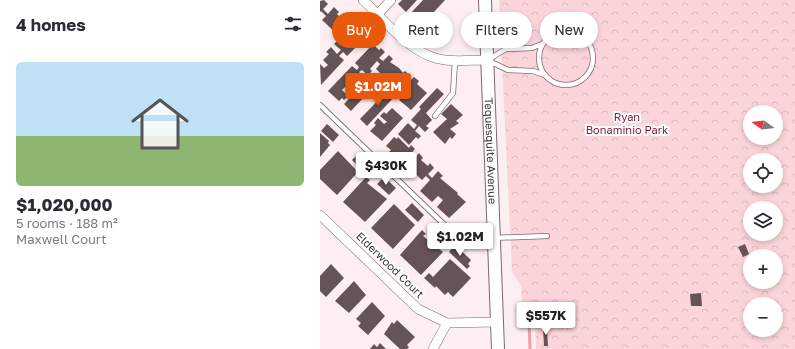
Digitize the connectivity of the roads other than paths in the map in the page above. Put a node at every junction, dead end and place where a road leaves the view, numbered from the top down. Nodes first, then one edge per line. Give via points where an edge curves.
1 (363, 0) edge
2 (391, 0) edge
3 (485, 0) edge
4 (376, 12) edge
5 (380, 12) edge
6 (386, 22) edge
7 (540, 45) edge
8 (541, 48) edge
9 (591, 48) edge
10 (487, 60) junction
11 (455, 61) junction
12 (545, 75) junction
13 (320, 105) edge
14 (435, 116) dead end
15 (320, 215) edge
16 (547, 236) dead end
17 (494, 238) junction
18 (497, 322) junction
19 (448, 323) junction
20 (433, 349) edge
21 (498, 349) edge

1 - 4 street
2 - 5 street
3 - 10 street, Tequesquite Avenue
6 - 11 street via 414,48 432,58
7 - 10 lane via 532,48 506,49
8 - 12 lane via 538,60
9 - 12 lane via 593,56 589,73 576,84 559,85
10 - 11 street
10 - 12 lane via 508,70 533,71
10 - 17 street, Tequesquite Avenue
11 - 14 lane via 453,93
13 - 17 lane via 455,235 465,239
15 - 19 street, Elderwood Court via 418,309
16 - 17 lane
17 - 18 street, Tequesquite Avenue
18 - 19 street, Elderwood Court
18 - 21 street, Tequesquite Avenue
19 - 20 street

